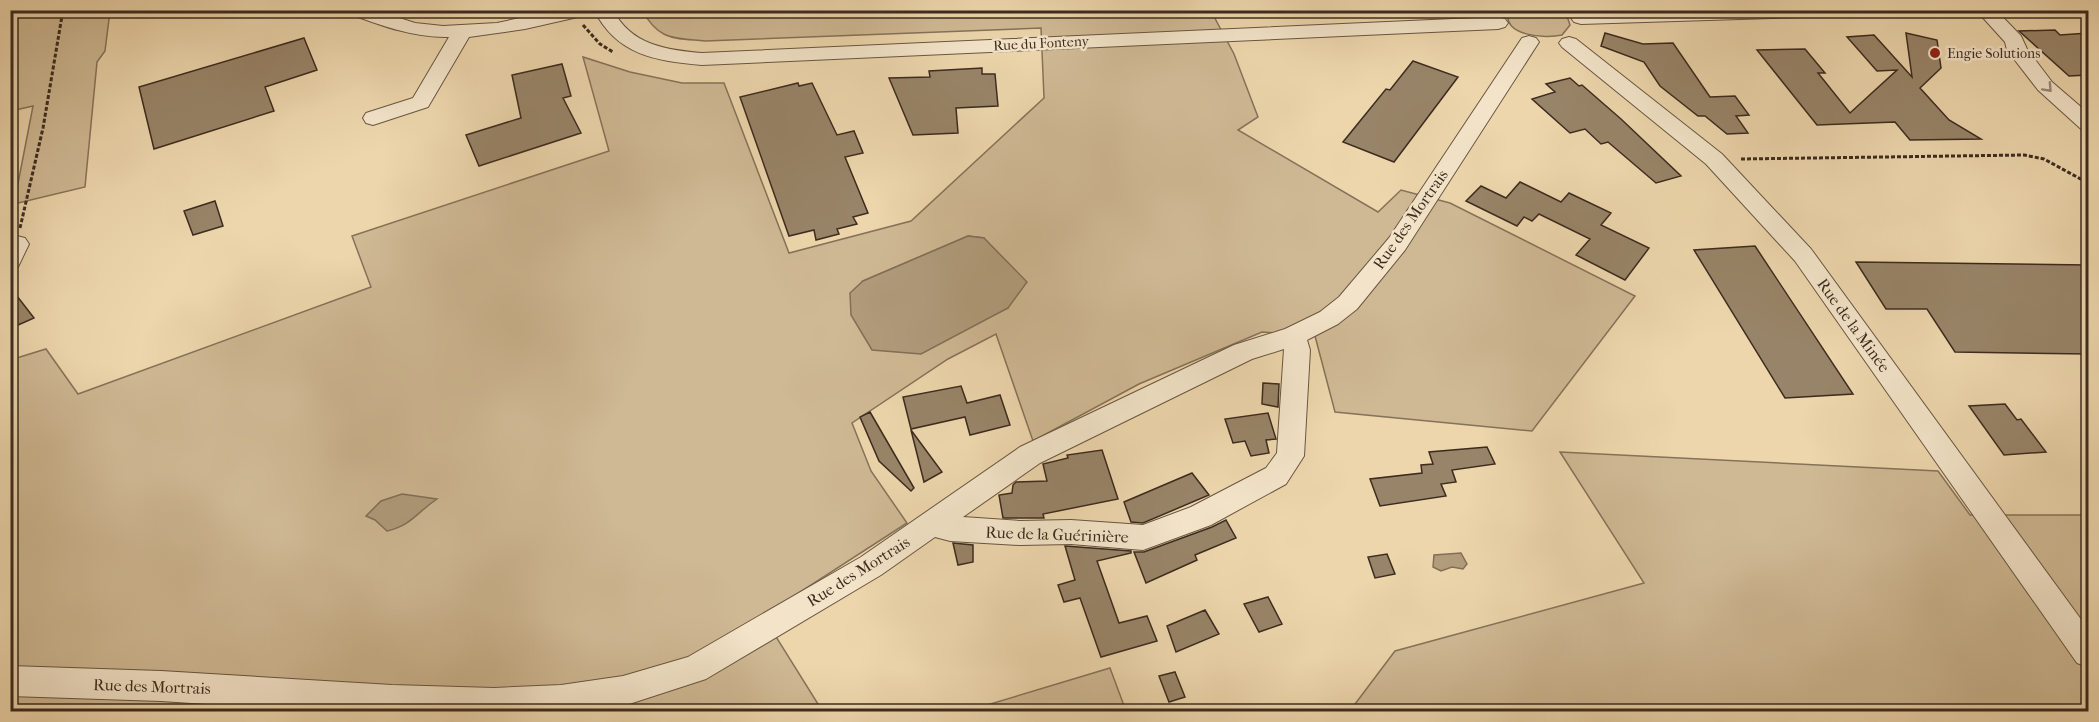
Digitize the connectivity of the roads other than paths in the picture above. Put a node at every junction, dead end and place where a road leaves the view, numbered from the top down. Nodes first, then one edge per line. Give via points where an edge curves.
1 (357, 10) edge
2 (584, 10) edge
3 (603, 10) edge
4 (1836, 10) edge
5 (1985, 10) edge
6 (1577, 14) edge
7 (1496, 17) edge
8 (462, 32) junction
9 (1529, 42) junction
10 (1569, 43) junction
11 (373, 118) dead end
12 (2088, 124) edge
13 (1294, 336) junction
14 (932, 524) junction
15 (2088, 653) edge
16 (10, 681) edge

1 - 8 street via 412,30
2 - 8 street via 494,31
3 - 7 street, Rue du Fonteny via 613,29 625,40 648,51 702,59
4 - 6 street
5 -> 12 street via 2014,40 2017,50 2045,86
6 - 10 street via 1584,26 1582,33
7 - 9 street via 1510,34
8 - 11 street via 421,102
9 - 10 street
9 - 13 street, Rue des Mortrais via 1397,244 1348,303
10 - 15 street, Rue de la Minée via 1714,159 1803,255
13 - 14 street, Rue des Mortrais via 1243,352 1030,455
13 - 14 street, Rue de la Guérinière via 1297,350 1290,456 1276,476 1201,516 1143,538 950,529
14 - 16 street, Rue des Mortrais via 871,566 695,669 623,691 494,704

